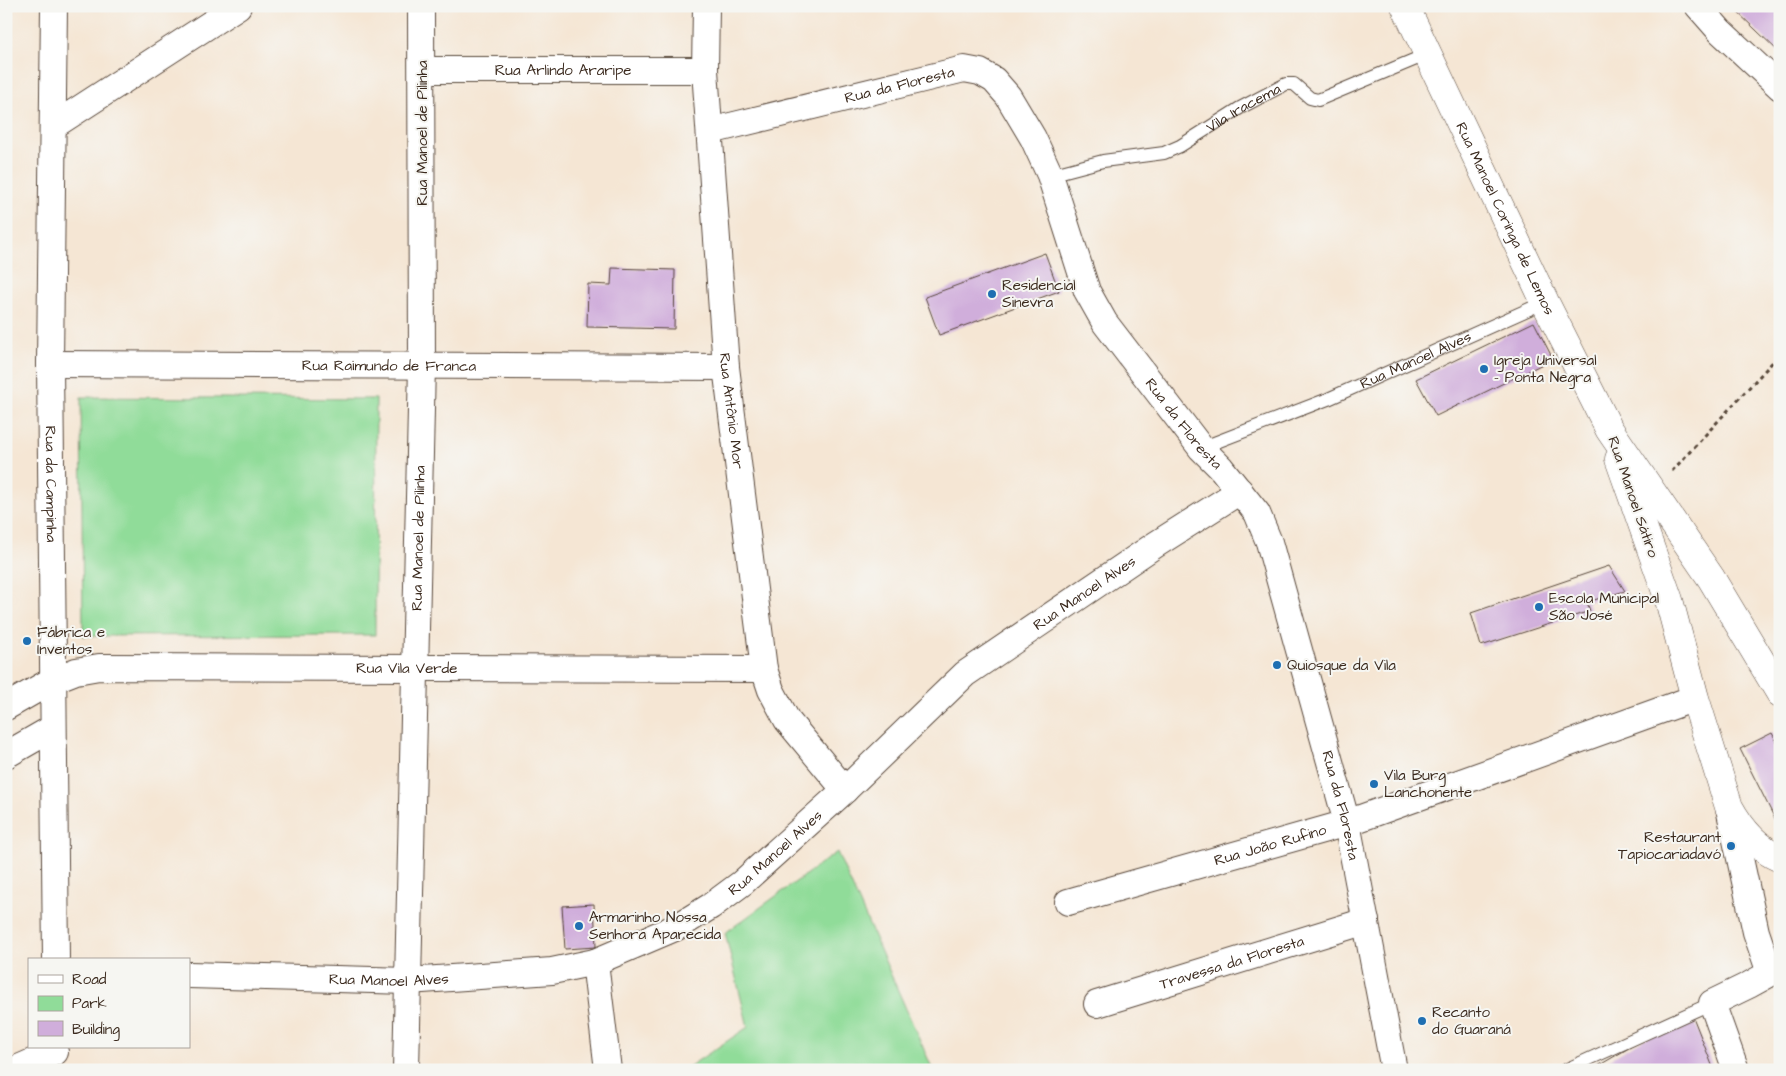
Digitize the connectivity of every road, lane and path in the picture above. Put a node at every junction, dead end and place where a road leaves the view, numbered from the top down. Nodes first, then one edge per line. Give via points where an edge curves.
1 (54, 6) edge
2 (238, 6) edge
3 (421, 6) edge
4 (706, 6) edge
5 (1698, 6) edge
6 (1407, 7) edge
7 (1428, 54) junction
8 (422, 70) junction
9 (705, 70) junction
10 (1780, 87) edge
11 (53, 126) junction
12 (710, 131) junction
13 (1050, 175) junction
14 (1545, 302) junction
15 (1780, 354) edge
16 (50, 364) junction
17 (422, 365) junction
18 (726, 367) junction
19 (1610, 429) junction
20 (1201, 448) junction
21 (1240, 491) junction
22 (1653, 492) junction
23 (414, 669) junction
24 (764, 669) junction
25 (53, 680) junction
26 (1780, 693) edge
27 (1695, 698) junction
28 (6, 707) edge
29 (54, 728) junction
30 (9, 753) edge
31 (844, 790) junction
32 (1729, 808) junction
33 (1347, 823) junction
34 (1780, 858) edge
35 (1068, 902) dead end
36 (1366, 921) junction
37 (56, 958) edge
38 (596, 962) junction
39 (1775, 970) edge
40 (190, 975) edge
41 (408, 981) junction
42 (1712, 1003) junction
43 (1097, 1004) dead end
44 (55, 1056) edge
45 (14, 1070) edge
46 (406, 1070) edge
47 (608, 1070) edge
48 (1394, 1070) edge
49 (1565, 1070) edge
50 (1736, 1070) edge

1 - 11 street, Rua da Campinha
2 - 11 street
3 - 8 street, Rua Manoel de Pilinha
4 - 9 street, Rua Antônio Mor
5 - 10 street
6 - 7 main road, Rua Manoel Coringa de Lemos
7 - 13 lane, Vila Iracema via 1318,100 1310,98 1294,84 1286,84 1164,153 1102,161
7 - 14 main road, Rua Manoel Coringa de Lemos
8 - 9 street, Rua Arlindo Araripe
8 - 17 street, Rua Manoel de Pilinha
9 - 12 street, Rua Antônio Mor
11 - 16 street, Rua da Campinha
12 - 13 street, Rua da Floresta via 964,69 980,72 994,80 1008,96
12 - 18 street, Rua Antônio Mor
13 - 20 street, Rua da Floresta via 1087,291 1105,323
14 - 19 main road, Rua Manoel Coringa de Lemos
14 - 20 lane, Rua Manoel Alves via 1328,399
15 - 22 path
16 - 17 street, Rua Raimundo de Franca
16 - 25 street, Rua da Campinha
17 - 18 street, Rua Raimundo de Franca
17 - 23 street, Rua Manoel de Pilinha
18 - 24 street, Rua Antônio Mor
19 - 22 main road, Rua Manoel Sátiro
19 - 27 main road, Rua Manoel Sátiro via 1669,600
20 - 21 street, Rua da Floresta
21 - 31 street, Rua Manoel Alves via 965,674
21 - 33 street, Rua da Floresta via 1257,513 1269,542
22 - 26 main road, Rua Manoel Sátiro via 1711,578
23 - 24 street, Rua Vila Verde
23 - 25 street, Rua Vila Verde via 99,667
23 - 41 street, Rua Manoel de Pilinha
24 - 31 street, Rua Antônio Mor via 787,720
25 - 28 street, Rua Vila Verde
25 - 29 street, Rua da Campinha
27 - 32 main road, Rua Manoel Sátiro
27 - 33 street, Rua João Rufino
29 - 30 street
29 - 37 street, Rua da Campinha
31 - 38 street, Rua Manoel Alves via 711,906 677,928
32 - 34 main road, Rua Manoel Sátiro via 1754,842
32 - 39 street, Rua Manoel Sátiro via 1756,932
33 - 35 street, Rua João Rufino
33 - 36 street, Rua da Floresta
36 - 43 street, Travessa da Floresta
36 - 48 street, Rua da Floresta
38 - 41 street, Rua Manoel Alves via 552,972
38 - 47 street
39 - 42 street
40 - 41 street, Rua Manoel Alves
41 - 46 street, Rua Manoel de Pilinha
42 - 49 lane
42 - 50 street
44 - 45 street

